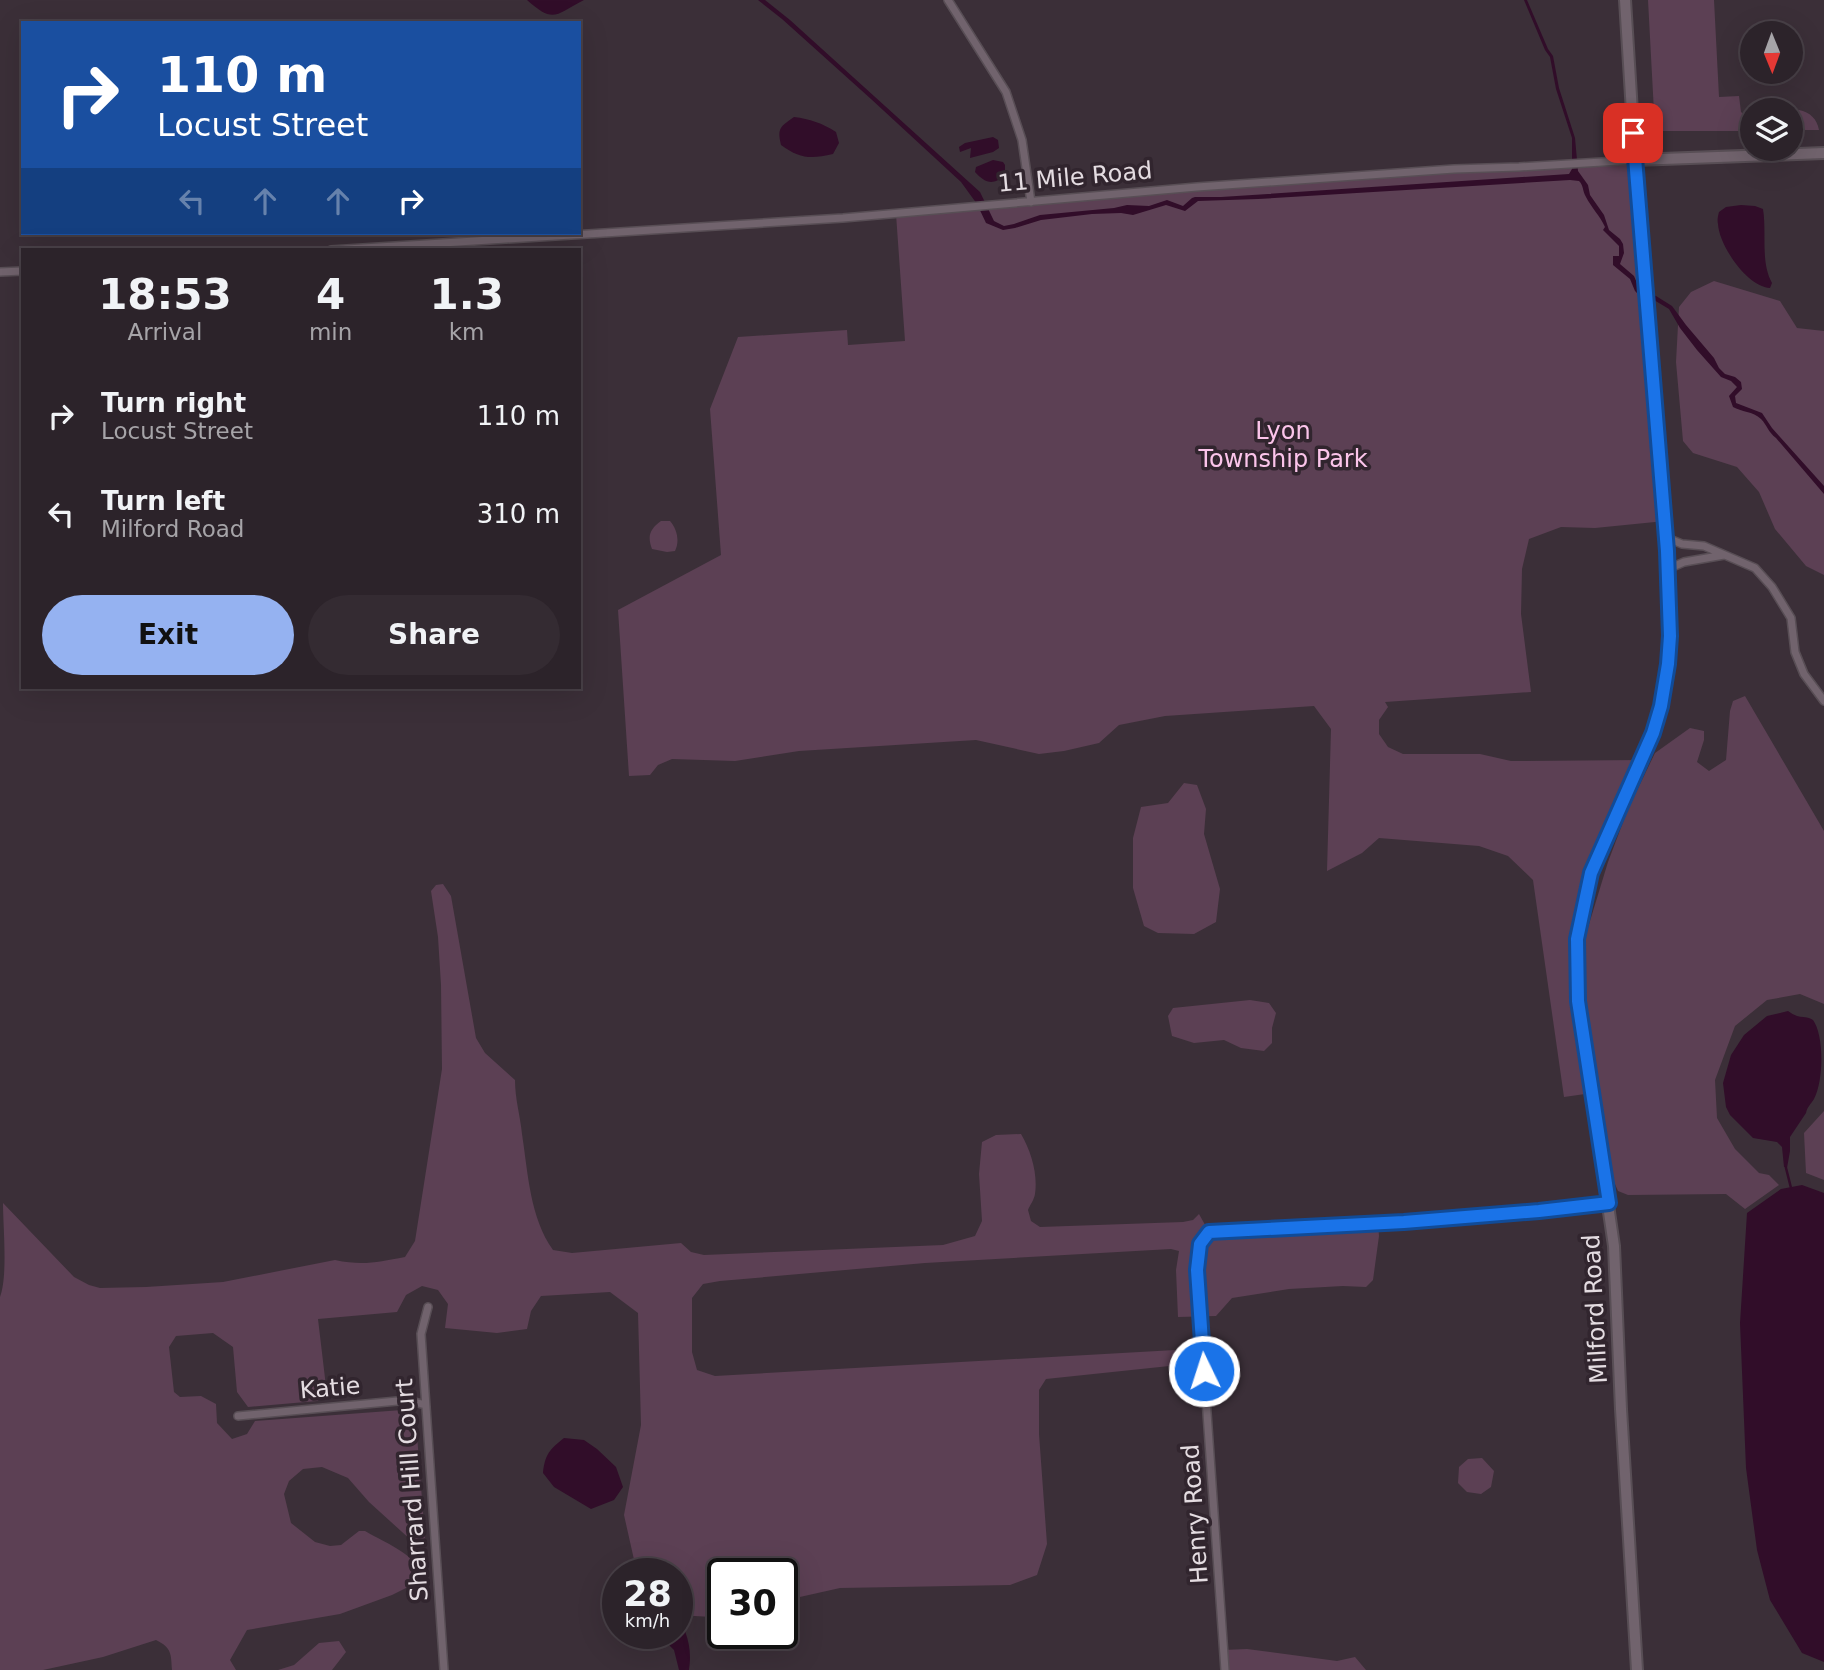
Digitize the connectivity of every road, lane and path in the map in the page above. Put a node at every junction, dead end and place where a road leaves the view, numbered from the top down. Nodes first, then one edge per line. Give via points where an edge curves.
1 (948, 0) edge
2 (1625, 0) edge
3 (1824, 153) edge
4 (1635, 160) junction
5 (1031, 202) junction
6 (470, 235) edge
7 (580, 235) edge
8 (581, 235) edge
9 (471, 242) junction
10 (366, 248) edge
11 (21, 271) edge
12 (0, 272) edge
13 (1665, 537) junction
14 (1724, 555) junction
15 (1668, 569) junction
16 (1824, 701) edge
17 (1609, 1203) junction
18 (428, 1307) dead end
19 (425, 1405) junction
20 (237, 1416) dead end
21 (444, 1670) edge
22 (1225, 1670) edge
23 (1637, 1670) edge

1 - 5 street via 1006,92 1022,140
2 - 4 street, Milford Road
3 - 4 street, 11 Mile Road
4 - 5 street, 11 Mile Road via 1454,169
4 - 13 street, Milford Road
5 - 8 street, 11 Mile Road
6 - 9 street
7 - 9 street, 11 Mile Road
9 - 10 street, 11 Mile Road
11 - 12 street
13 - 14 street
13 - 15 street, Milford Road
14 - 15 street
14 - 16 street via 1755,568 1772,587 1791,618 1795,652 1804,674
15 - 17 street, Milford Road via 1670,636 1661,706 1591,873 1577,939 1578,1001
17 - 22 street, Henry Road via 1404,1222 1209,1232 1200,1244 1197,1270
17 - 23 street, Milford Road
18 - 19 street, Sharrard Hill Court via 421,1334
19 - 20 street, Katie via 408,1400
19 - 21 street, Sharrard Hill Court

